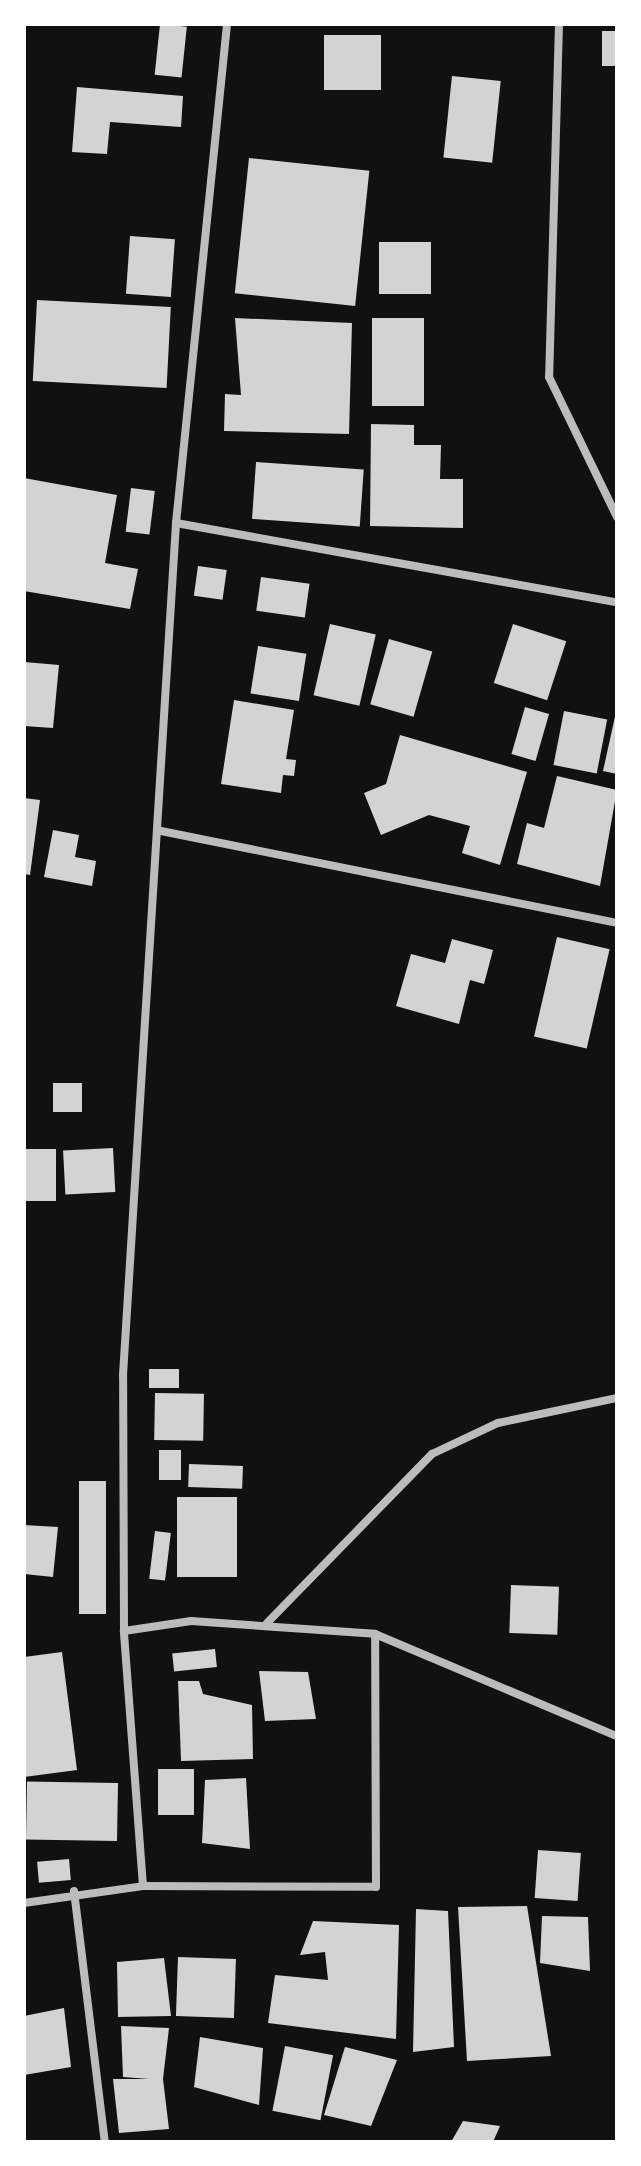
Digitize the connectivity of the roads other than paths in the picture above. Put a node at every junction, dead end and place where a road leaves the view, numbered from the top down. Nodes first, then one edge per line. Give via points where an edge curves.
1 (227, 24) edge
2 (559, 24) edge
3 (617, 517) edge
4 (176, 523) junction
5 (617, 602) edge
6 (161, 831) junction
7 (617, 923) edge
8 (617, 1398) edge
9 (267, 1623) junction
10 (124, 1631) junction
11 (375, 1634) junction
12 (617, 1736) edge
13 (143, 1886) junction
14 (74, 1891) junction
15 (24, 1903) edge
16 (105, 2142) edge

1 - 4 street
2 - 3 street via 549,377
4 - 5 street
4 - 6 street
6 - 7 street
6 - 10 street via 123,1375
8 - 9 street via 498,1423 432,1454
9 - 10 street via 191,1621
9 - 11 street
10 - 13 street
11 - 12 street
11 - 13 street via 376,1887
13 - 14 street
14 - 15 street
14 - 16 street

